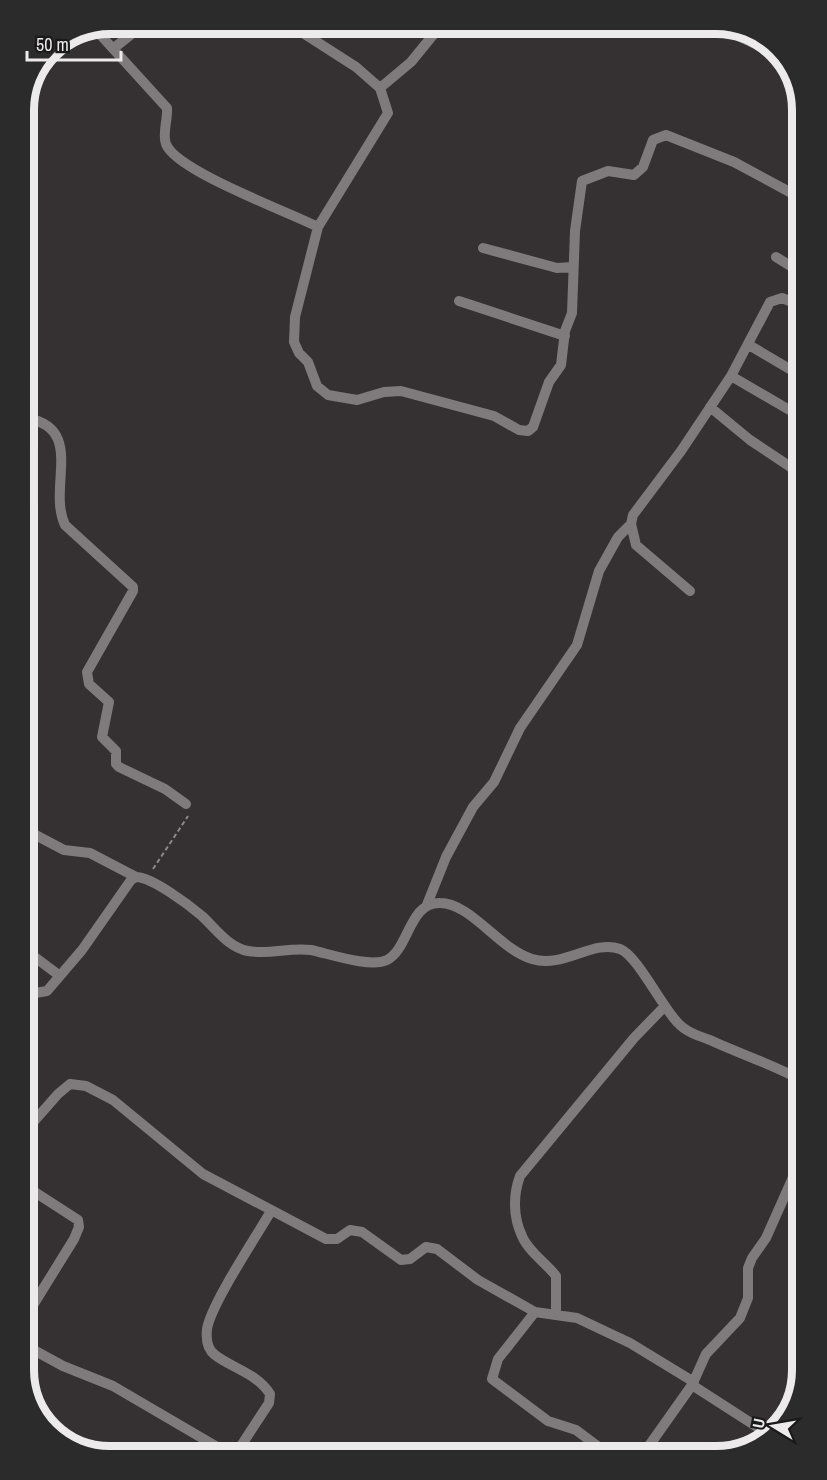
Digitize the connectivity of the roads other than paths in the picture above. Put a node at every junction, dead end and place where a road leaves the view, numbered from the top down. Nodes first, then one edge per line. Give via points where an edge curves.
1 (131, 34) edge
2 (305, 34) edge
3 (101, 35) edge
4 (434, 35) edge
5 (114, 48) junction
6 (380, 88) junction
7 (792, 193) edge
8 (318, 227) junction
9 (483, 248) dead end
10 (776, 257) dead end
11 (573, 267) junction
12 (792, 267) edge
13 (459, 301) dead end
14 (792, 301) edge
15 (565, 336) junction
16 (749, 345) junction
17 (792, 370) edge
18 (731, 376) junction
19 (710, 407) junction
20 (792, 412) edge
21 (35, 419) edge
22 (792, 468) edge
23 (631, 524) junction
24 (690, 591) dead end
25 (186, 804) road end
26 (34, 834) edge
27 (141, 878) junction
28 (426, 907) junction
29 (34, 957) edge
30 (60, 976) junction
31 (34, 993) edge
32 (664, 1007) junction
33 (792, 1076) edge
34 (34, 1121) edge
35 (792, 1180) edge
36 (34, 1192) edge
37 (271, 1211) junction
38 (34, 1303) edge
39 (535, 1312) junction
40 (556, 1314) junction
41 (34, 1350) edge
42 (693, 1383) junction
43 (763, 1430) edge
44 (216, 1445) edge
45 (240, 1445) edge
46 (597, 1446) edge
47 (649, 1446) edge

1 - 5 street
2 - 6 street via 356,67
3 - 5 street
4 - 6 street
5 - 8 street via 167,108 165,142 170,151 210,179
6 - 8 street via 388,113
7 - 11 street via 734,162 677,138 658,136 640,171 634,175 608,171 582,181
8 - 15 street via 295,317 294,342 308,362 317,386 328,395 357,400 384,392 401,392 494,416 525,432 533,427 549,382 561,365
9 - 11 street via 557,268
10 - 12 street
11 - 15 street via 572,313
13 - 15 street
14 - 16 street via 782,298 770,302
16 - 17 street
16 - 18 street
18 - 19 street
18 - 20 street
19 - 22 street via 742,435
19 - 23 street via 645,496
21 - 25 street via 51,427 61,443 60,512 64,525 134,591 87,672 89,684 109,702 102,737 116,751 119,767
23 - 24 street via 636,545
23 - 28 street via 618,537 599,571 577,645 520,728 494,782 473,807 446,857
26 - 27 street via 64,850 90,853
27 - 28 street via 201,916 227,941 249,951 296,948 368,962 386,961
27 - 30 street
28 - 32 street via 441,903 456,906 504,946 532,959 560,961 610,946 623,950
29 - 30 street
30 - 31 street via 47,991
32 - 33 street via 684,1029
32 - 40 street via 520,1176 515,1190 514,1204 522,1238 556,1276
34 - 37 street via 70,1084 86,1086 113,1100 203,1174
35 - 42 street via 748,1268 744,1310 706,1354
36 - 38 street via 78,1220 79,1227
37 - 39 street via 326,1239 337,1239 350,1230 362,1232 401,1260 410,1259 426,1247 437,1249 478,1280
37 - 45 street via 207,1329 209,1348 215,1356 264,1385 270,1394 269,1403
39 - 40 street
39 - 46 street via 498,1359 492,1379 548,1421 576,1430
40 - 42 street via 570,1316 630,1343
41 - 44 street via 113,1386
42 - 43 street
42 - 47 street

